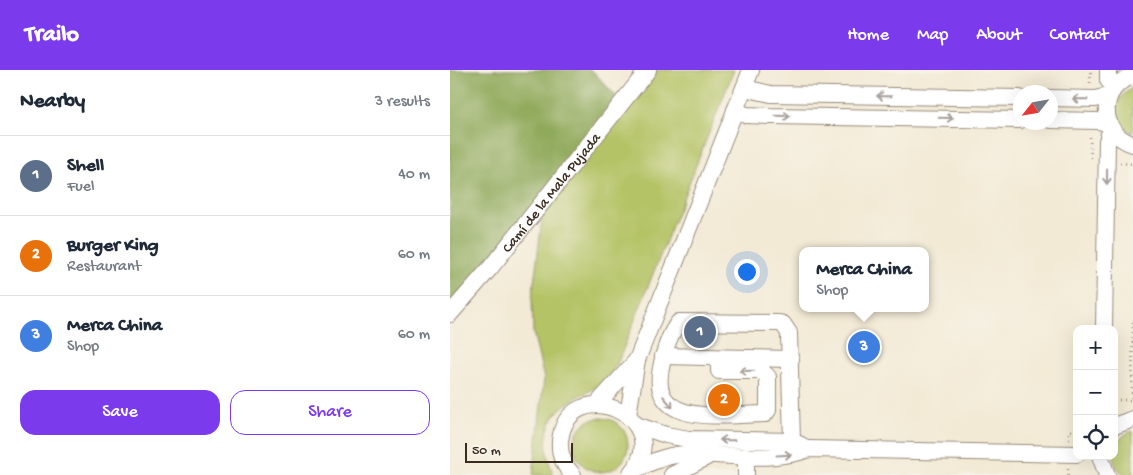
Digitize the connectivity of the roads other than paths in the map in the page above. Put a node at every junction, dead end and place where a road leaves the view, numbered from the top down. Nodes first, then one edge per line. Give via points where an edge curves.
1 (648, 70) edge
2 (751, 70) edge
3 (1108, 70) edge
4 (1133, 76) edge
5 (744, 88) junction
6 (1111, 92) junction
7 (1013, 98) edge
8 (1058, 98) edge
9 (735, 110) junction
10 (1013, 120) edge
11 (1058, 120) edge
12 (1110, 126) junction
13 (1133, 144) edge
14 (450, 314) edge
15 (653, 318) junction
16 (1104, 325) edge
17 (676, 326) junction
18 (663, 356) junction
19 (719, 358) junction
20 (790, 359) junction
21 (636, 360) junction
22 (597, 404) junction
23 (1133, 419) edge
24 (632, 420) junction
25 (1118, 425) edge
26 (792, 441) junction
27 (809, 449) junction
28 (1073, 454) edge
29 (710, 456) junction
30 (746, 456) junction
31 (631, 473) edge
32 (573, 475) edge
33 (672, 475) edge
34 (746, 475) edge

1 - 14 street, Camí de la Mala Pujada
2 - 5 street
3 - 6 street
4 - 6 street via 1121,81
7 -> 5 street via 771,94
5 - 9 street
6 -> 8 street via 1095,99
6 - 12 street via 1106,105
9 -> 10 street via 770,116
9 - 15 street
11 - 12 street via 1097,121
12 - 13 street via 1117,136
12 -> 16 street via 1107,141
15 - 17 street
15 - 21 street
17 - 18 street
17 - 20 street via 679,322 783,324 789,332
18 - 19 street
18 -> 19 street via 658,381 663,396 674,409 686,414 765,414 768,410 768,377 762,371 719,371
19 - 20 street
20 - 26 street
21 - 22 street
21 - 24 street
22 - 24 street via 608,405
22 - 32 street via 574,414 561,435 562,460
23 - 25 street
26 -> 24 street via 688,439 666,435
24 - 31 street via 640,436 641,448 639,460
26 - 27 street
27 - 28 street
30 -> 27 street via 790,456
29 - 30 street
29 - 31 street via 686,454 662,458
29 - 33 street
30 - 34 street

